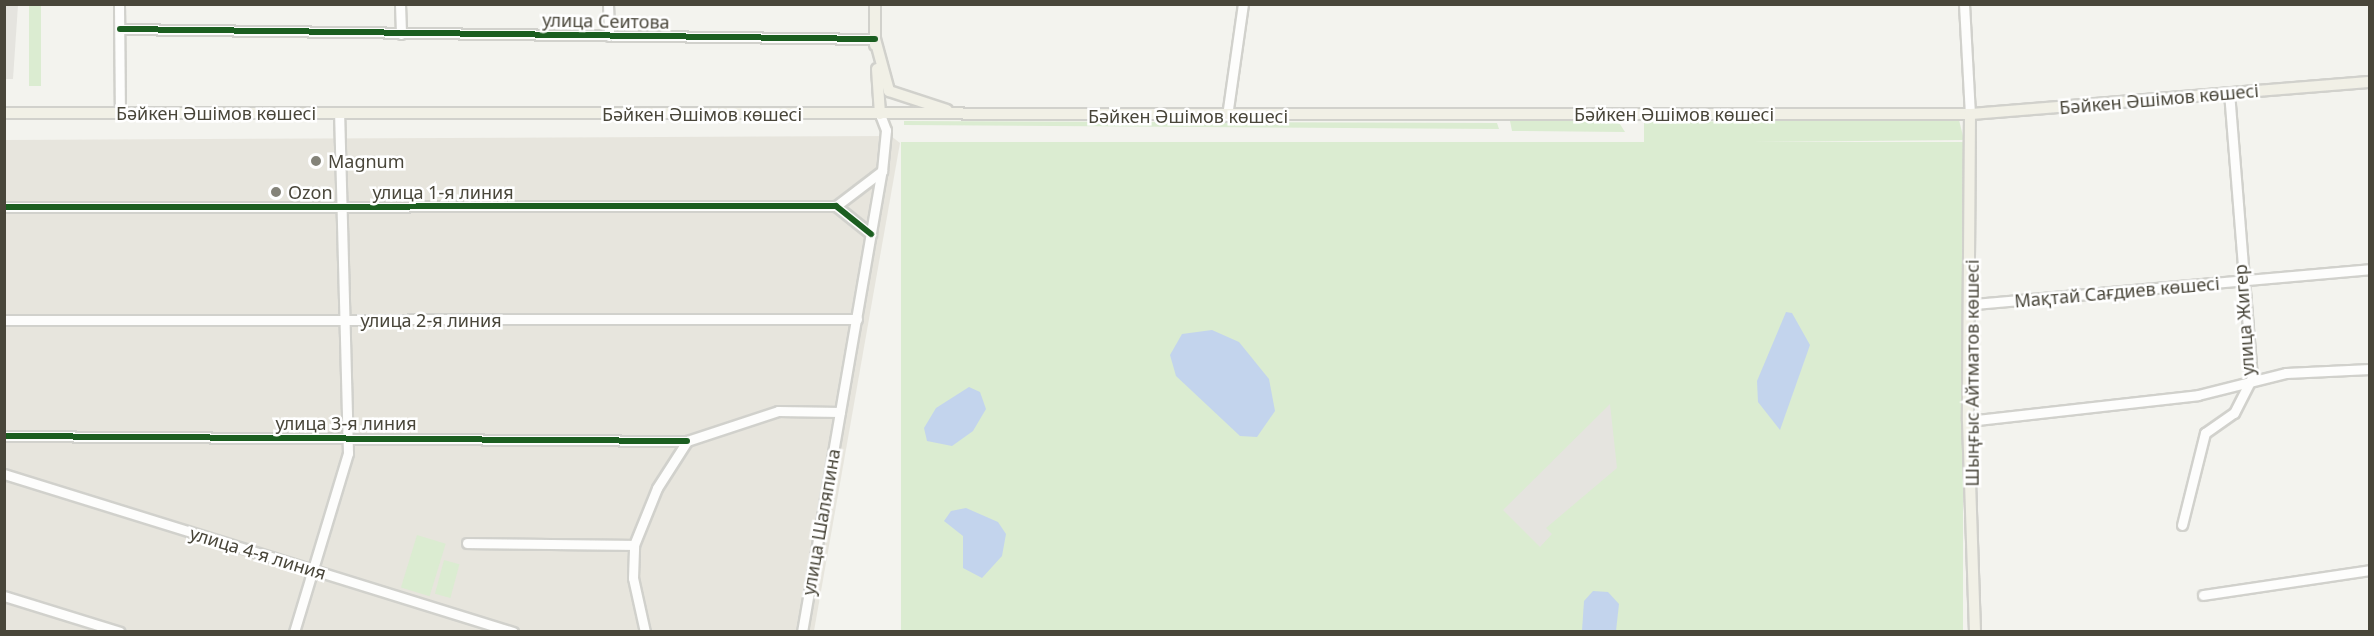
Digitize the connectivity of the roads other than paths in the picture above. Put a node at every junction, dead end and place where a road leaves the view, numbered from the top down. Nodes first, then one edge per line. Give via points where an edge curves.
1 (119, 4) edge
2 (400, 4) edge
3 (608, 4) edge
4 (875, 4) edge
5 (1243, 4) edge
6 (1964, 4) edge
7 (120, 29) junction
8 (401, 34) junction
9 (609, 36) junction
10 (875, 39) junction
11 (2370, 82) edge
12 (2229, 93) junction
13 (120, 112) junction
14 (4, 113) edge
15 (339, 114) junction
16 (880, 114) junction
17 (1970, 114) junction
18 (965, 115) junction
19 (1227, 116) junction
20 (882, 171) junction
21 (836, 206) junction
22 (4, 207) edge
23 (344, 207) junction
24 (871, 234) junction
25 (2370, 269) edge
26 (2242, 281) junction
27 (1973, 304) junction
28 (857, 319) junction
29 (4, 320) edge
30 (347, 321) junction
31 (2370, 369) edge
32 (2252, 378) junction
33 (840, 412) junction
34 (1968, 421) junction
35 (4, 436) edge
36 (348, 439) junction
37 (687, 441) junction
38 (4, 474) edge
39 (2182, 525) dead end
40 (466, 543) dead end
41 (634, 545) junction
42 (313, 570) junction
43 (2370, 570) edge
44 (2203, 595) dead end
45 (4, 596) edge
46 (120, 632) edge
47 (294, 632) edge
48 (513, 632) edge
49 (645, 632) edge
50 (802, 632) edge
51 (1975, 632) edge

1 - 7 street
2 - 8 street
3 - 9 street
4 - 10 main road
5 - 19 street
6 - 17 street
7 - 8 street, улица Сеитова
7 - 13 street
8 - 9 street, улица Сеитова
9 - 10 street, улица Сеитова
10 - 16 main road
10 - 18 main road via 886,86 894,95
11 - 12 main road, Бәйкен Әшімов көшесі
12 - 17 main road, Бәйкен Әшімов көшесі
12 - 26 street, улица Жигер
13 - 14 main road, Бәйкен Әшімов көшесі
13 - 15 main road, Бәйкен Әшімов көшесі
15 - 16 main road, Бәйкен Әшімов көшесі
15 - 23 street
16 - 18 main road, Бәйкен Әшімов көшесі
16 - 20 street, улица Шаляпина via 886,130
17 - 19 main road, Бәйкен Әшімов көшесі
17 - 27 main road, Шыңғыс Айтматов көшесі
18 - 19 main road, Бәйкен Әшімов көшесі
20 - 21 street
20 - 24 street, улица Шаляпина
21 - 23 street, улица 1-я линия
21 - 24 street
22 - 23 street, улица 1-я линия
23 - 30 street
24 - 28 street, улица Шаляпина
25 - 26 street, Мақтай Сағдиев көшесі
26 - 27 street, Мақтай Сағдиев көшесі
26 - 32 street, улица Жигер
27 - 34 main road, Шыңғыс Айтматов көшесі
28 - 30 street, улица 2-я линия
28 - 33 street, улица Шаляпина
29 - 30 street, улица 2-я линия
30 - 36 street
31 - 32 street
32 - 34 street via 2198,395
32 - 39 street, улица Жигер via 2234,413 2205,433
33 - 37 street, улица 3-я линия via 778,411
33 - 50 street, улица Шаляпина
34 - 51 main road, Шыңғыс Айтматов көшесі
35 - 36 street, улица 3-я линия
36 - 37 street, улица 3-я линия
36 - 42 street
37 - 41 street via 657,488
38 - 42 street, улица 4-я линия
40 - 41 street
41 - 49 street via 633,578
42 - 47 street
42 - 48 street, улица 4-я линия
43 - 44 street
45 - 46 street

